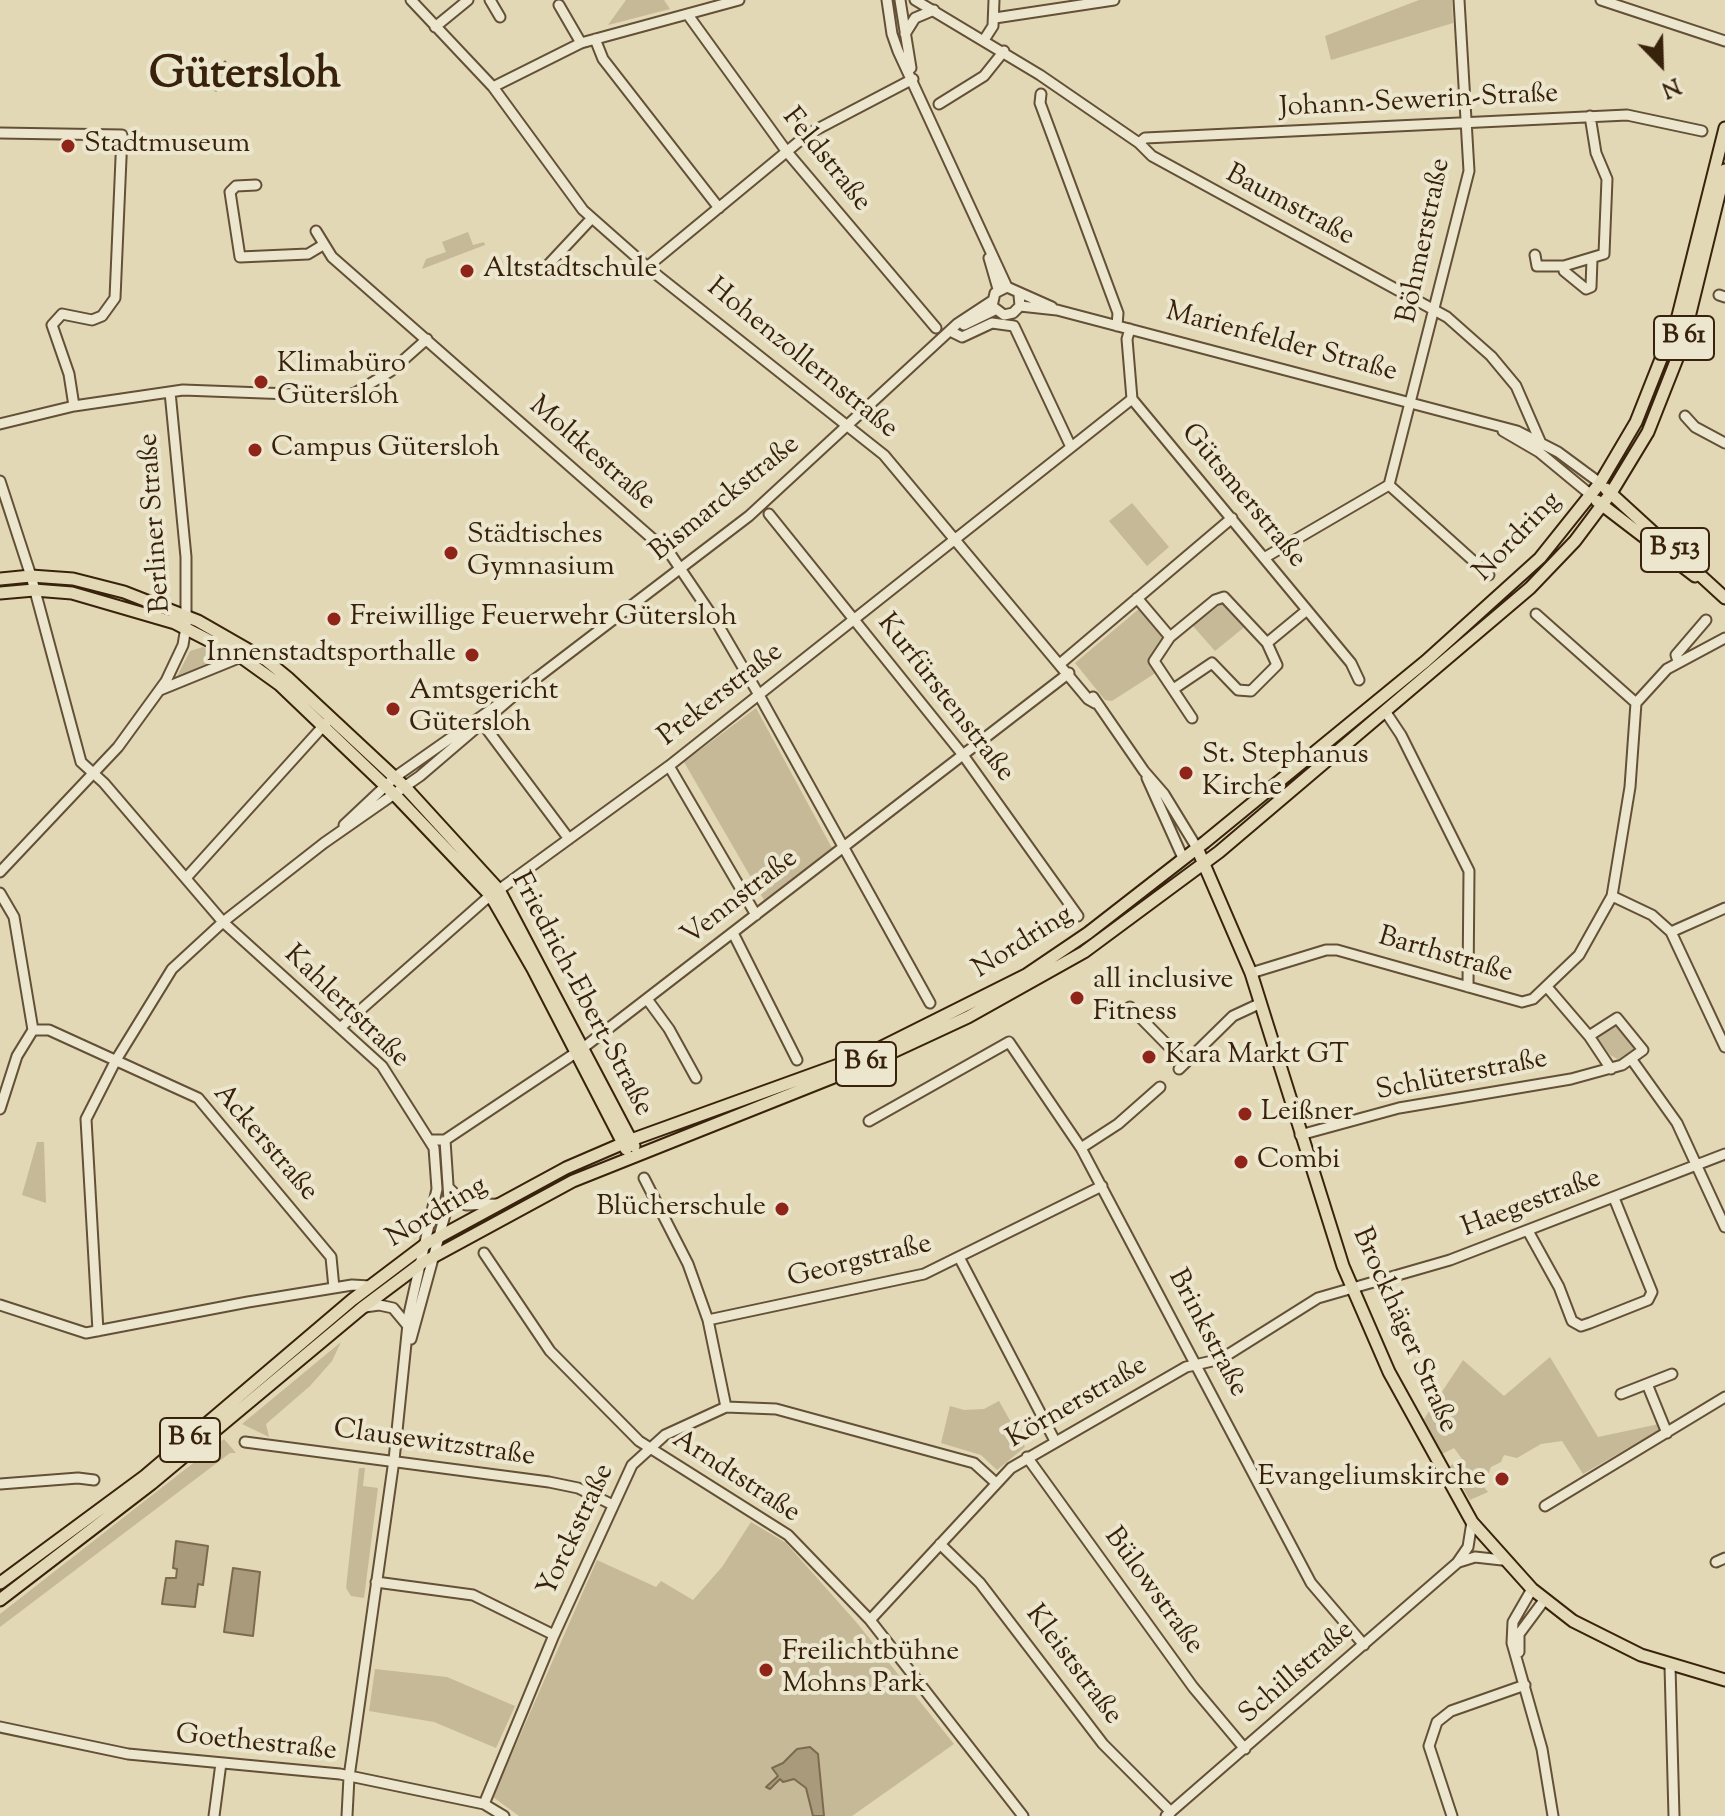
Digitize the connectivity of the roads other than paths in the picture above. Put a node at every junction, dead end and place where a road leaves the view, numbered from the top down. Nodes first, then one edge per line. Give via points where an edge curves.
1 (411, 0) edge
2 (468, 0) edge
3 (490, 0) edge
4 (739, 0) edge
5 (887, 0) edge
6 (900, 0) edge
7 (915, 0) edge
8 (994, 0) edge
9 (1114, 0) edge
10 (1459, 0) edge
11 (1601, 0) edge
12 (1068, 4) edge
13 (559, 5) dead end
14 (934, 10) junction
15 (688, 15) junction
16 (500, 17) dead end
17 (995, 18) junction
18 (435, 27) junction
19 (904, 37) junction
20 (595, 39) junction
21 (984, 40) junction
22 (1725, 41) edge
23 (581, 43) junction
24 (1004, 51) junction
25 (913, 79) junction
26 (493, 87) junction
27 (1041, 94) dead end
28 (939, 104) dead end
29 (1590, 116) junction
30 (1466, 123) junction
31 (1725, 128) edge
32 (1702, 131) dead end
33 (0, 133) edge
34 (1139, 143) junction
35 (787, 152) junction
36 (1725, 170) edge
37 (256, 185) dead end
38 (719, 208) junction
39 (592, 218) junction
40 (316, 231) dead end
41 (323, 245) junction
42 (1535, 255) dead end
43 (1592, 259) junction
44 (549, 264) dead end
45 (1564, 266) junction
46 (647, 267) junction
47 (1002, 288) junction
48 (1019, 300) junction
49 (993, 306) junction
50 (1436, 310) junction
51 (1117, 326) junction
52 (936, 328) dead end
53 (1130, 329) junction
54 (951, 330) junction
55 (427, 339) junction
56 (170, 392) junction
57 (1132, 399) junction
58 (1412, 403) junction
59 (74, 406) junction
60 (1685, 416) dead end
61 (0, 424) edge
62 (846, 426) junction
63 (1493, 426) junction
64 (1540, 441) junction
65 (1725, 443) edge
66 (1071, 447) junction
67 (0, 481) edge
68 (1600, 483) junction
69 (1389, 485) junction
70 (1611, 493) junction
71 (1591, 495) junction
72 (1602, 505) junction
73 (769, 514) dead end
74 (1232, 518) junction
75 (956, 538) junction
76 (1264, 558) junction
77 (681, 567) junction
78 (1489, 575) dead end
79 (31, 576) junction
80 (0, 579) edge
81 (34, 590) junction
82 (0, 593) edge
83 (1137, 598) junction
84 (1307, 610) junction
85 (1536, 614) dead end
86 (854, 620) junction
87 (1706, 620) dead end
88 (187, 621) junction
89 (1170, 637) junction
90 (1725, 638) edge
91 (1267, 643) junction
92 (241, 657) junction
93 (1678, 661) junction
94 (1061, 663) junction
95 (1072, 675) junction
96 (1359, 680) dead end
97 (1175, 688) junction
98 (160, 690) junction
99 (759, 695) junction
100 (1636, 703) junction
101 (1385, 711) junction
102 (1192, 718) dead end
103 (480, 721) junction
104 (327, 722) junction
105 (963, 755) junction
106 (669, 766) junction
107 (1144, 771) junction
108 (93, 775) junction
109 (390, 781) junction
110 (400, 791) junction
111 (567, 841) junction
112 (324, 843) junction
113 (842, 847) junction
114 (1197, 848) junction
115 (1183, 858) junction
116 (1204, 864) junction
117 (0, 872) edge
118 (1191, 875) junction
119 (186, 878) junction
120 (0, 893) edge
121 (495, 893) junction
122 (1612, 896) junction
123 (1725, 908) edge
124 (756, 915) junction
125 (1078, 916) dead end
126 (223, 922) junction
127 (1671, 932) junction
128 (733, 933) junction
129 (1251, 973) junction
130 (1468, 987) junction
131 (1547, 987) junction
132 (647, 999) junction
133 (930, 1003) dead end
134 (1261, 1003) junction
135 (1130, 1007) dead end
136 (340, 1028) junction
137 (33, 1030) junction
138 (1589, 1036) junction
139 (1725, 1047) edge
140 (579, 1050) junction
141 (116, 1060) junction
142 (797, 1060) dead end
143 (1632, 1060) junction
144 (1611, 1069) junction
145 (696, 1078) dead end
146 (1160, 1087) dead end
147 (0, 1109) edge
148 (869, 1121) dead end
149 (1300, 1135) junction
150 (429, 1140) junction
151 (445, 1140) junction
152 (627, 1142) junction
153 (1081, 1148) junction
154 (1725, 1154) edge
155 (634, 1156) junction
156 (1698, 1165) junction
157 (644, 1178) dead end
158 (1102, 1186) junction
159 (448, 1187) junction
160 (1614, 1198) junction
161 (498, 1204) junction
162 (1725, 1227) edge
163 (1528, 1231) junction
164 (441, 1236) junction
165 (426, 1244) junction
166 (484, 1253) dead end
167 (436, 1255) junction
168 (960, 1259) junction
169 (422, 1263) junction
170 (370, 1286) junction
171 (1352, 1287) junction
172 (334, 1288) junction
173 (0, 1305) edge
174 (362, 1308) junction
175 (708, 1320) junction
176 (408, 1326) junction
177 (98, 1331) junction
178 (408, 1351) junction
179 (1197, 1364) junction
180 (1672, 1374) dead end
181 (1647, 1384) junction
182 (1621, 1394) dead end
183 (1725, 1397) edge
184 (726, 1407) junction
185 (1667, 1433) junction
186 (1055, 1441) junction
187 (245, 1442) dead end
188 (647, 1447) junction
189 (1027, 1457) junction
190 (394, 1460) junction
191 (94, 1480) dead end
192 (996, 1483) junction
193 (0, 1484) edge
194 (613, 1505) junction
195 (1545, 1506) dead end
196 (1472, 1522) junction
197 (940, 1544) junction
198 (1502, 1560) junction
199 (1457, 1563) junction
200 (376, 1582) junction
201 (0, 1583) edge
202 (1532, 1589) junction
203 (1545, 1599) junction
204 (0, 1600) edge
205 (870, 1620) junction
206 (554, 1635) junction
207 (1364, 1645) junction
208 (1670, 1666) junction
209 (1522, 1672) junction
210 (1725, 1680) edge
211 (1525, 1685) junction
212 (0, 1727) edge
213 (1245, 1749) junction
214 (221, 1763) junction
215 (349, 1777) junction
216 (484, 1804) junction
217 (1169, 1814) edge
218 (214, 1816) edge
219 (347, 1816) edge
220 (504, 1816) edge
221 (1023, 1816) edge
222 (1452, 1816) edge
223 (1553, 1816) edge
224 (1674, 1816) edge

1 - 18 street, Hohenzollernstraße
2 - 18 street
3 - 16 street
4 - 15 street
5 - 25 street via 892,34
6 - 19 street
7 - 14 street, Baumstraße
8 - 17 street
9 - 12 street
10 - 30 street, Böhmerstraße
11 - 22 street
12 - 17 street
13 - 23 street
14 - 19 street via 915,18
14 - 21 street, Baumstraße
15 - 20 street
15 - 35 street, Feldstraße
17 - 21 street
18 - 26 street, Hohenzollernstraße
19 - 25 street
20 - 23 street
20 - 38 street via 603,59
21 - 24 street, Baumstraße
23 - 26 street
24 - 28 street via 984,76
24 - 34 street, Baumstraße
25 - 35 street via 808,134
25 - 47 street
26 - 39 street, Hohenzollernstraße
27 - 51 street via 1118,313
29 - 30 street, Johann-Sewerin-Straße
29 - 32 street, Johann-Sewerin-Straße via 1627,115
29 - 43 street via 1607,179 1604,254
30 - 34 street, Johann-Sewerin-Straße via 1145,138
30 - 50 street, Böhmerstraße via 1469,171
31 - 68 main road, Nordring / B 61 via 1674,328 1636,422
33 - 59 street via 122,135 115,298 102,316 92,320 62,314 52,325
34 - 50 street, Baumstraße via 1221,196
35 - 38 street
35 - 52 street, Feldstraße
36 - 70 main road, Nordring / B 61 via 1677,361 1648,432
37 - 41 street via 236,186 230,192 240,257 308,254
38 - 46 street
39 - 44 street
39 - 46 street, Hohenzollernstraße
40 - 41 street, Moltkestraße
41 - 55 street, Moltkestraße
42 - 45 street via 1537,266
43 - 45 street
43 - 45 street via 1591,287 1586,289
46 - 62 street, Hohenzollernstraße
47 - 48 street
47 - 49 street
48 - 49 street, Bismarckstraße via 1009,315
48 - 51 street, Marienfelder Straße
49 - 54 street, Bismarckstraße
50 - 58 street, Böhmerstraße
50 - 64 street, Baumstraße via 1491,356 1516,386
51 - 53 street, Marienfelder Straße
53 - 57 street
53 - 58 street, Marienfelder Straße
54 - 62 street, Bismarckstraße
54 - 66 street via 962,337 992,323 1014,326
55 - 56 street via 404,362 344,396
55 - 77 street, Moltkestraße
56 - 59 street
56 - 88 street, Berliner Straße
57 - 66 street, Prekerstraße
57 - 74 street, Gütsmerstraße
58 - 63 street, Marienfelder Straße
58 - 69 street, Böhmerstraße
59 - 61 street
60 - 65 street
62 - 75 street, Hohenzollernstraße via 884,455
62 - 77 street, Bismarckstraße via 761,505
63 - 64 street, Marienfelder Straße
63 - 71 street, Marienfelder Straße via 1539,452
64 - 68 street, Marienfelder Straße
66 - 75 street, Prekerstraße
67 - 79 street, Kahlertstraße
68 - 70 main road, Marienfelder Straße
68 - 71 main road, Nordring / B 61
69 - 76 street
69 - 78 street
70 - 72 main road, Nordring / B 61
70 - 72 main road, Marienfelder Straße / B 513 via 1725,598
71 - 72 main road, Marienfelder Straße
71 - 114 main road, Nordring / B 61 via 1540,558 1460,632
72 - 101 main road, Nordring / B 61 via 1530,588
73 - 86 street, Kurfürstenstraße
74 - 76 street, Gütsmerstraße
74 - 83 street
75 - 86 street, Prekerstraße
75 - 94 street, Hohenzollernstraße
76 - 84 street, Gütsmerstraße
77 - 99 street, Moltkestraße
77 - 103 street, Bismarckstraße
79 - 80 main road, Friedrich-Ebert-Straße
79 - 81 street, Kahlertstraße
79 - 88 main road, Friedrich-Ebert-Straße via 97,584
81 - 82 main road, Friedrich-Ebert-Straße
81 - 88 main road, Friedrich-Ebert-Straße via 94,598
81 - 108 street, Kahlertstraße via 81,762
83 - 89 street
83 - 94 street
84 - 91 street
84 - 96 street, Gütsmerstraße
85 - 100 street
86 - 99 street, Prekerstraße
86 - 105 street, Kurfürstenstraße
87 - 93 street via 1676,655
88 - 92 main road, Friedrich-Ebert-Straße
88 - 98 street, Berliner Straße via 180,651
88 - 104 main road, Friedrich-Ebert-Straße via 266,660
89 - 91 street via 1224,597
89 - 97 street via 1154,661
90 - 93 street
91 - 97 street via 1277,665 1251,691 1238,690 1212,663
92 - 98 street
92 - 104 main road, Friedrich-Ebert-Straße
93 - 100 street
94 - 95 street, Hohenzollernstraße
95 - 105 street, Vennstraße
95 - 107 street, Hohenzollernstraße
97 - 102 street
98 - 108 street, Berliner Straße
99 - 106 street, Prekerstraße
99 - 113 street, Moltkestraße
100 - 122 street, Barthstraße via 1630,787
101 - 116 main road, Nordring / B 61
101 - 130 street via 1469,871
103 - 109 street, Bismarckstraße
103 - 110 street, Bismarckstraße
103 - 111 street
104 - 109 main road, Friedrich-Ebert-Straße
104 - 119 street
105 - 113 street, Vennstraße
105 - 125 street, Kurfürstenstraße
106 - 111 street, Prekerstraße
106 - 124 street
107 - 114 street, Hohenzollernstraße
107 - 115 street, Hohenzollernstraße
108 - 117 street, Berliner Straße
108 - 119 street, Kahlertstraße
109 - 110 main road, Friedrich-Ebert-Straße
109 - 112 street, Bismarckstraße
110 - 112 street, Bismarckstraße
110 - 121 main road, Friedrich-Ebert-Straße
111 - 121 street, Prekerstraße
112 - 126 street, Bismarckstraße
113 - 124 street, Vennstraße
113 - 133 street, Moltkestraße
114 - 115 main road, Nordring / B 61
114 - 116 main road, Hohenzollernstraße
115 - 118 main road
115 - 152 main road, Nordring / B 61 via 1045,963 964,1009 817,1074
116 - 118 main road, Nordring / B 61
116 - 129 main road, Brockhäger Straße
118 - 155 main road, Nordring / B 61 via 1084,952 968,1017 869,1063
119 - 126 street, Kahlertstraße
120 - 137 street via 14,917
121 - 136 street, Prekerstraße
121 - 140 main road, Friedrich-Ebert-Straße
122 - 127 street via 1652,915
122 - 131 street, Barthstraße via 1579,955
123 - 127 street
124 - 128 street, Vennstraße
126 - 136 street, Kahlertstraße
126 - 141 street, Bismarckstraße via 168,974
127 - 139 street
128 - 132 street, Vennstraße
128 - 142 street
129 - 130 street, Barthstraße via 1337,950
129 - 134 main road, Brockhäger Straße
130 - 131 street, Barthstraße via 1522,1002
131 - 138 street
132 - 140 street, Vennstraße
132 - 145 street
134 - 135 street via 1233,1016 1182,1066
134 - 149 main road, Brockhäger Straße
136 - 150 street, Kahlertstraße via 382,1066
137 - 141 street, Ackerstraße via 49,1030
137 - 147 street via 17,1056
138 - 143 street via 1620,1019 1643,1047
138 - 144 street
140 - 151 street, Vennstraße
140 - 152 main road, Friedrich-Ebert-Straße
141 - 172 street, Ackerstraße via 198,1098 331,1257
141 - 177 street, Bismarckstraße via 86,1119
143 - 144 street, Schlüterstraße
143 - 156 street via 1677,1123
144 - 149 street, Schlüterstraße via 1399,1108
146 - 153 street
148 - 153 street, Brinkstraße via 1009,1042
149 - 171 main road, Brockhäger Straße
150 - 151 street
150 - 165 street, Kahlertstraße via 437,1179
151 - 159 street, Kahlertstraße
152 - 155 main road, Friedrich-Ebert-Straße
152 - 161 main road, Nordring / B 61
153 - 158 street, Brinkstraße
154 - 156 street, Haegestraße
155 - 167 main road, Nordring / B 61 via 525,1205
156 - 160 street, Haegestraße
156 - 162 street
157 - 175 street via 688,1264
158 - 168 street, Georgstraße
158 - 179 street, Brinkstraße
159 - 161 street via 466,1205
159 - 164 street, Kahlertstraße
160 - 163 street, Haegestraße
160 - 163 street via 1652,1292 1648,1300 1590,1323 1572,1321
161 - 164 main road, Nordring / B 61
163 - 171 street, Haegestraße
164 - 165 main road, Nordring / B 61
164 - 167 street, Kahlertstraße
165 - 169 street, Kahlertstraße
165 - 170 main road, Nordring / B 61
166 - 188 street, Arndtstraße via 550,1351
167 - 169 main road, Nordring / B 61
167 - 178 street, Kahlertstraße
168 - 175 street, Georgstraße via 924,1274
168 - 186 street
169 - 174 main road, Nordring / B 61
169 - 176 street, Kahlertstraße
170 - 172 street, Nordring
170 - 201 main road, B 61 via 145,1476
171 - 179 street, Körnerstraße via 1318,1298 1221,1359
171 - 196 main road, Brockhäger Straße via 1422,1437
172 - 177 street, Nordring
173 - 177 street, Nordring via 77,1333
174 - 176 street via 393,1308
174 - 204 main road, B 61 via 151,1484
175 - 184 street
176 - 178 street, Kahlertstraße
178 - 190 street, Kahlertstraße
179 - 186 street, Körnerstraße
179 - 207 street, Brinkstraße via 1311,1583
180 - 181 street
181 - 182 street
181 - 185 street
183 - 185 street
184 - 188 street, Yorckstraße
184 - 192 street, Yorckstraße via 776,1409 954,1457 974,1463
185 - 195 street
186 - 189 street, Körnerstraße
187 - 190 street, Clausewitzstraße
188 - 194 street, Yorckstraße
188 - 205 street, Arndtstraße via 788,1535
189 - 192 street, Körnerstraße
189 - 213 street, Bülowstraße via 1193,1687
190 - 194 street, Clausewitzstraße via 578,1488
190 - 200 street, Kahlertstraße
191 - 193 street
192 - 197 street, Körnerstraße
194 - 206 street, Yorckstraße
196 - 198 main road, Brockhäger Straße
196 - 199 street, Schillstraße via 1468,1547
197 - 205 street, Körnerstraße
197 - 217 street, Kleiststraße via 980,1583 1103,1744
198 - 199 street via 1475,1557
198 - 202 main road, Brockhäger Straße
199 - 207 street, Schillstraße
200 - 206 street via 473,1595
200 - 215 street, Kahlertstraße
202 - 203 main road, Brockhäger Straße
202 - 209 street via 1513,1622 1512,1643
203 - 208 main road, Brockhäger Straße via 1573,1621
203 - 209 street via 1519,1634
205 - 221 street, Arndtstraße
206 - 216 street, Yorckstraße
207 - 213 street, Schillstraße
208 - 210 main road, Brockhäger Straße
208 - 224 street
209 - 211 street
211 - 222 street via 1446,1714 1431,1732 1432,1762
211 - 223 street
212 - 214 street, Goethestraße via 128,1754
213 - 217 street, Schillstraße
214 - 215 street, Goethestraße
214 - 218 street
215 - 216 street, Goethestraße
215 - 219 street, Kahlertstraße
216 - 220 street, Goethestraße

